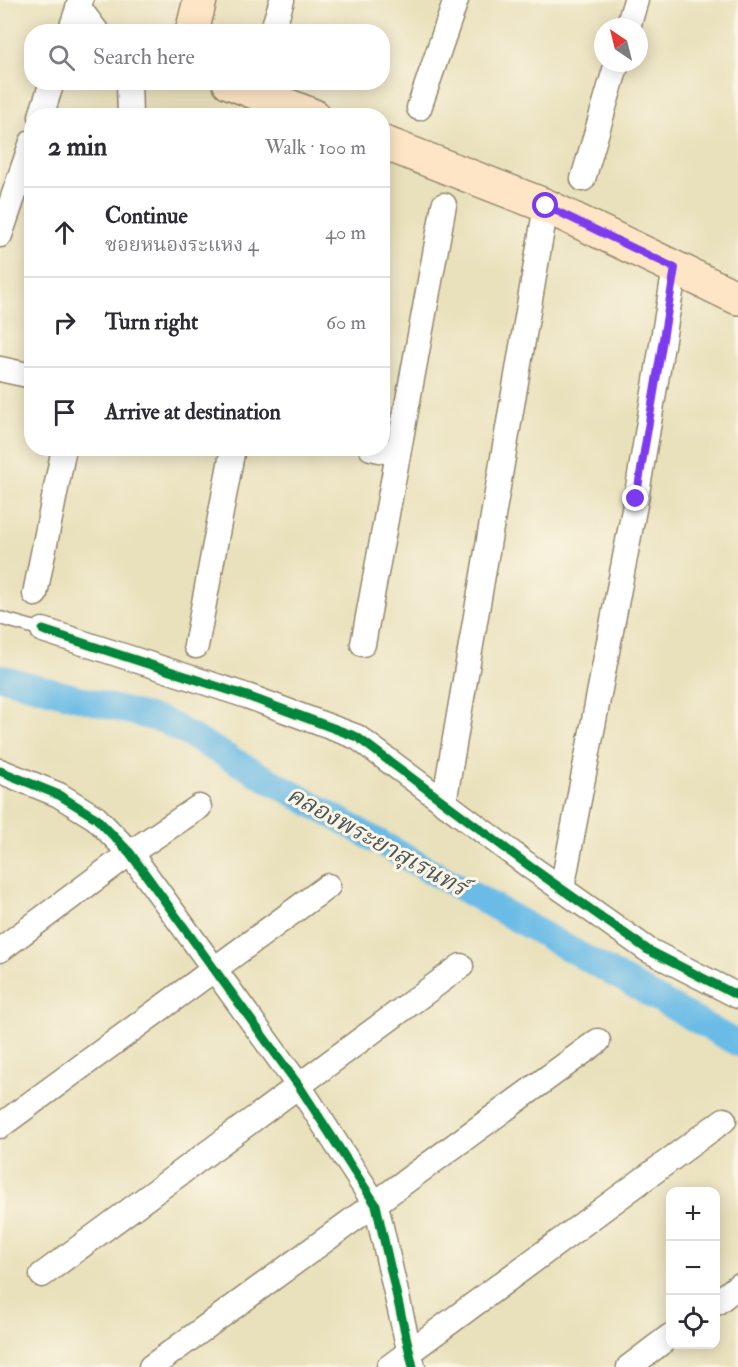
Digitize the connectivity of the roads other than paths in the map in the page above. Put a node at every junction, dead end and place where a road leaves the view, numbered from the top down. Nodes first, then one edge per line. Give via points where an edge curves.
1 (200, 0) edge
2 (282, 0) edge
3 (456, 0) edge
4 (636, 0) edge
5 (80, 3) edge
6 (631, 18) edge
7 (73, 24) edge
8 (92, 24) edge
9 (194, 24) edge
10 (274, 24) edge
11 (614, 72) edge
12 (49, 90) edge
13 (129, 90) edge
14 (249, 90) edge
15 (43, 108) edge
16 (130, 108) edge
17 (294, 108) edge
18 (419, 108) dead end
19 (390, 145) edge
20 (24, 165) edge
21 (583, 178) dead end
22 (444, 205) dead end
23 (546, 206) junction
24 (0, 235) edge
25 (675, 268) junction
26 (738, 298) edge
27 (0, 369) edge
28 (24, 374) edge
29 (390, 452) edge
30 (398, 454) junction
31 (62, 456) edge
32 (232, 456) edge
33 (35, 594) dead end
34 (0, 618) edge
35 (42, 630) joint
36 (363, 644) dead end
37 (196, 646) dead end
38 (1, 772) edge
39 (444, 803) junction
40 (199, 807) dead end
41 (130, 853) junction
42 (328, 886) dead end
43 (562, 889) junction
44 (0, 950) edge
45 (461, 966) dead end
46 (213, 969) junction
47 (738, 996) edge
48 (598, 1041) dead end
49 (299, 1086) junction
50 (724, 1120) dead end
51 (0, 1126) edge
52 (376, 1205) junction
53 (42, 1275) dead end
54 (738, 1286) edge
55 (720, 1300) edge
56 (666, 1339) edge
57 (411, 1360) edge
58 (151, 1367) edge
59 (389, 1367) edge
60 (628, 1367) edge

1 - 9 street
2 - 10 street
3 - 18 street
4 - 6 street
5 - 7 street
5 - 8 street
11 - 21 street
12 - 15 street
13 - 16 street
14 - 17 street
19 - 23 street
20 - 24 street
22 - 30 street
23 - 25 street
23 - 39 street
25 - 26 street
25 - 43 street
27 - 28 street
29 - 30 street
30 - 36 street
31 - 33 street
32 - 37 street
34 - 35 lane
35 - 39 street via 247,696 357,737
38 - 41 street via 59,795 96,818
39 - 43 street
40 - 41 street
41 - 44 street
41 - 46 street
42 - 46 street
43 - 47 street via 648,950
45 - 49 street
46 - 49 street
46 - 51 street
48 - 52 street
49 - 52 street
49 - 53 street
50 - 57 street
52 - 57 street
52 - 58 street
54 - 55 street
56 - 60 street
57 - 59 street

